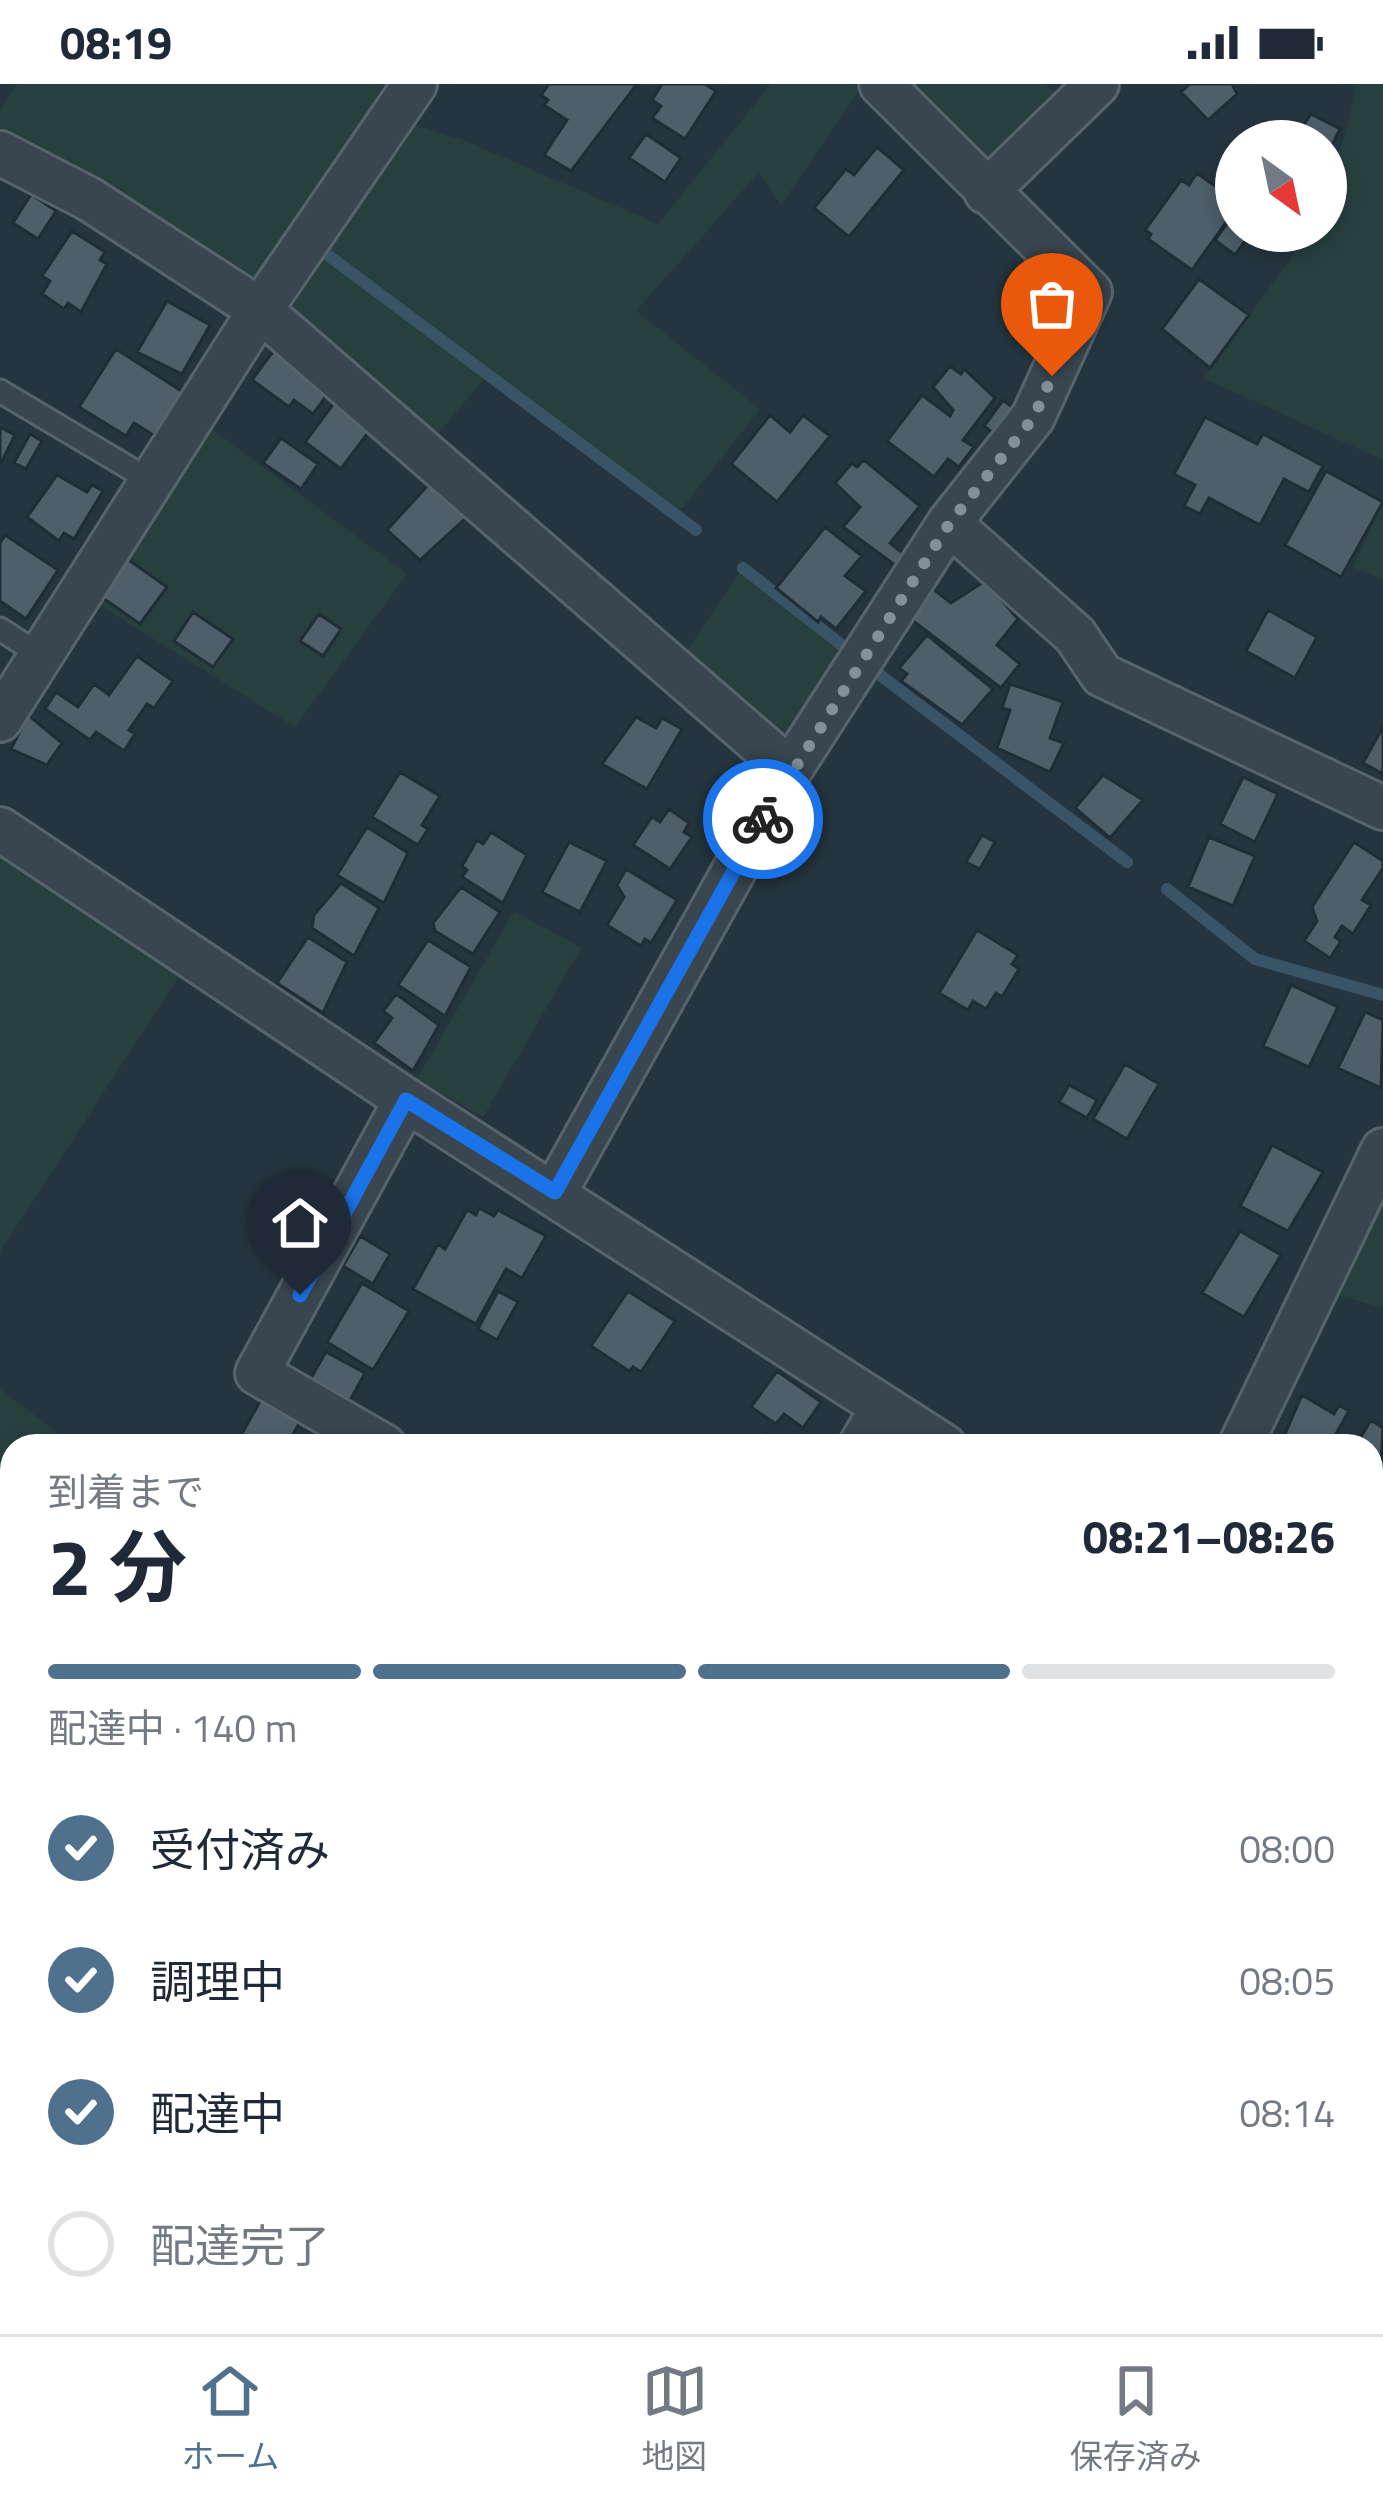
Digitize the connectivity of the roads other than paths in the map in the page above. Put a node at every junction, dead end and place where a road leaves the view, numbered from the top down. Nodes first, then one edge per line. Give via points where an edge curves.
1 (415, 84) edge
2 (881, 84) edge
3 (1097, 84) edge
4 (0, 153) edge
5 (986, 192) junction
6 (260, 310) junction
7 (0, 391) edge
8 (151, 481) junction
9 (949, 524) junction
10 (0, 629) edge
11 (40, 655) junction
12 (0, 720) edge
13 (790, 770) junction
14 (1383, 808) edge
15 (0, 829) edge
16 (406, 1100) junction
17 (1383, 1150) edge
18 (555, 1192) junction
19 (883, 1407) junction
20 (363, 1434) edge
21 (867, 1434) edge
22 (925, 1434) edge
23 (1246, 1434) edge

1 - 6 street
2 - 5 street
3 - 5 street
4 - 6 street via 89,199
5 - 9 street via 1090,292 1034,417
6 - 8 street
6 - 13 street
7 - 8 lane
8 - 11 street
9 - 13 street
9 - 14 street via 1075,635 1102,675
10 - 11 lane
11 - 12 street
13 - 18 street
15 - 16 street
16 - 18 street
16 - 20 street via 257,1372
17 - 23 street
18 - 19 street
19 - 21 street
19 - 22 street

